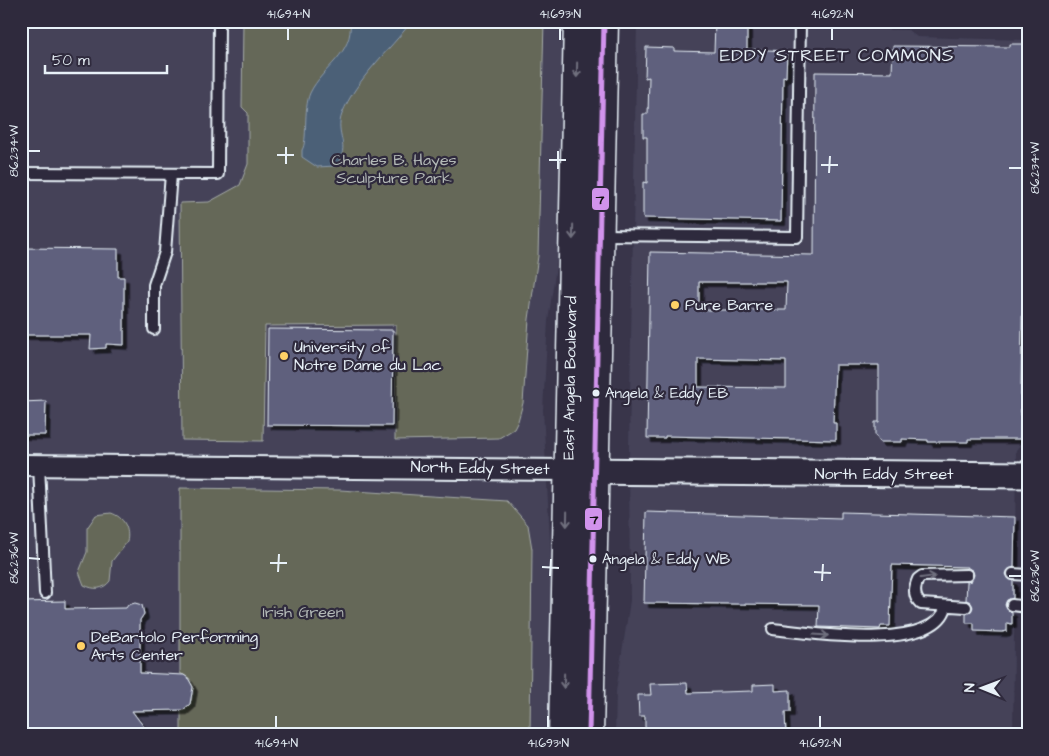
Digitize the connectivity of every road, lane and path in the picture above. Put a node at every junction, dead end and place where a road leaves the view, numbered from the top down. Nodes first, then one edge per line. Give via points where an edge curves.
1 (219, 21) edge
2 (578, 21) edge
3 (604, 21) edge
4 (800, 21) edge
5 (21, 173) edge
6 (171, 174) junction
7 (600, 234) junction
8 (154, 329) dead end
9 (30, 465) edge
10 (568, 470) junction
11 (596, 472) junction
12 (1028, 475) edge
13 (1013, 574) dead end
14 (1028, 575) edge
15 (967, 576) dead end
16 (45, 593) dead end
17 (1012, 605) dead end
18 (946, 606) junction
19 (1028, 606) edge
20 (966, 607) dead end
21 (773, 629) dead end
22 (564, 735) edge
23 (589, 735) edge

1 - 6 lane via 218,174
2 -> 10 main road, East Angela Boulevard
3 - 7 main road, East Angela Boulevard
4 - 7 lane via 797,237
5 - 6 lane
6 - 8 lane via 165,252 154,285
7 - 11 main road, East Angela Boulevard
9 - 10 street, North Eddy Street
9 - 16 lane
10 - 11 street, North Eddy Street
10 -> 22 main road, East Angela Boulevard
11 - 12 street, North Eddy Street
11 - 23 main road, East Angela Boulevard
13 - 14 lane
18 -> 15 lane via 931,606 917,600 914,592 918,579 922,576
17 - 19 lane
18 - 20 lane
21 -> 18 lane via 820,635 892,637 912,633 931,624 944,613

